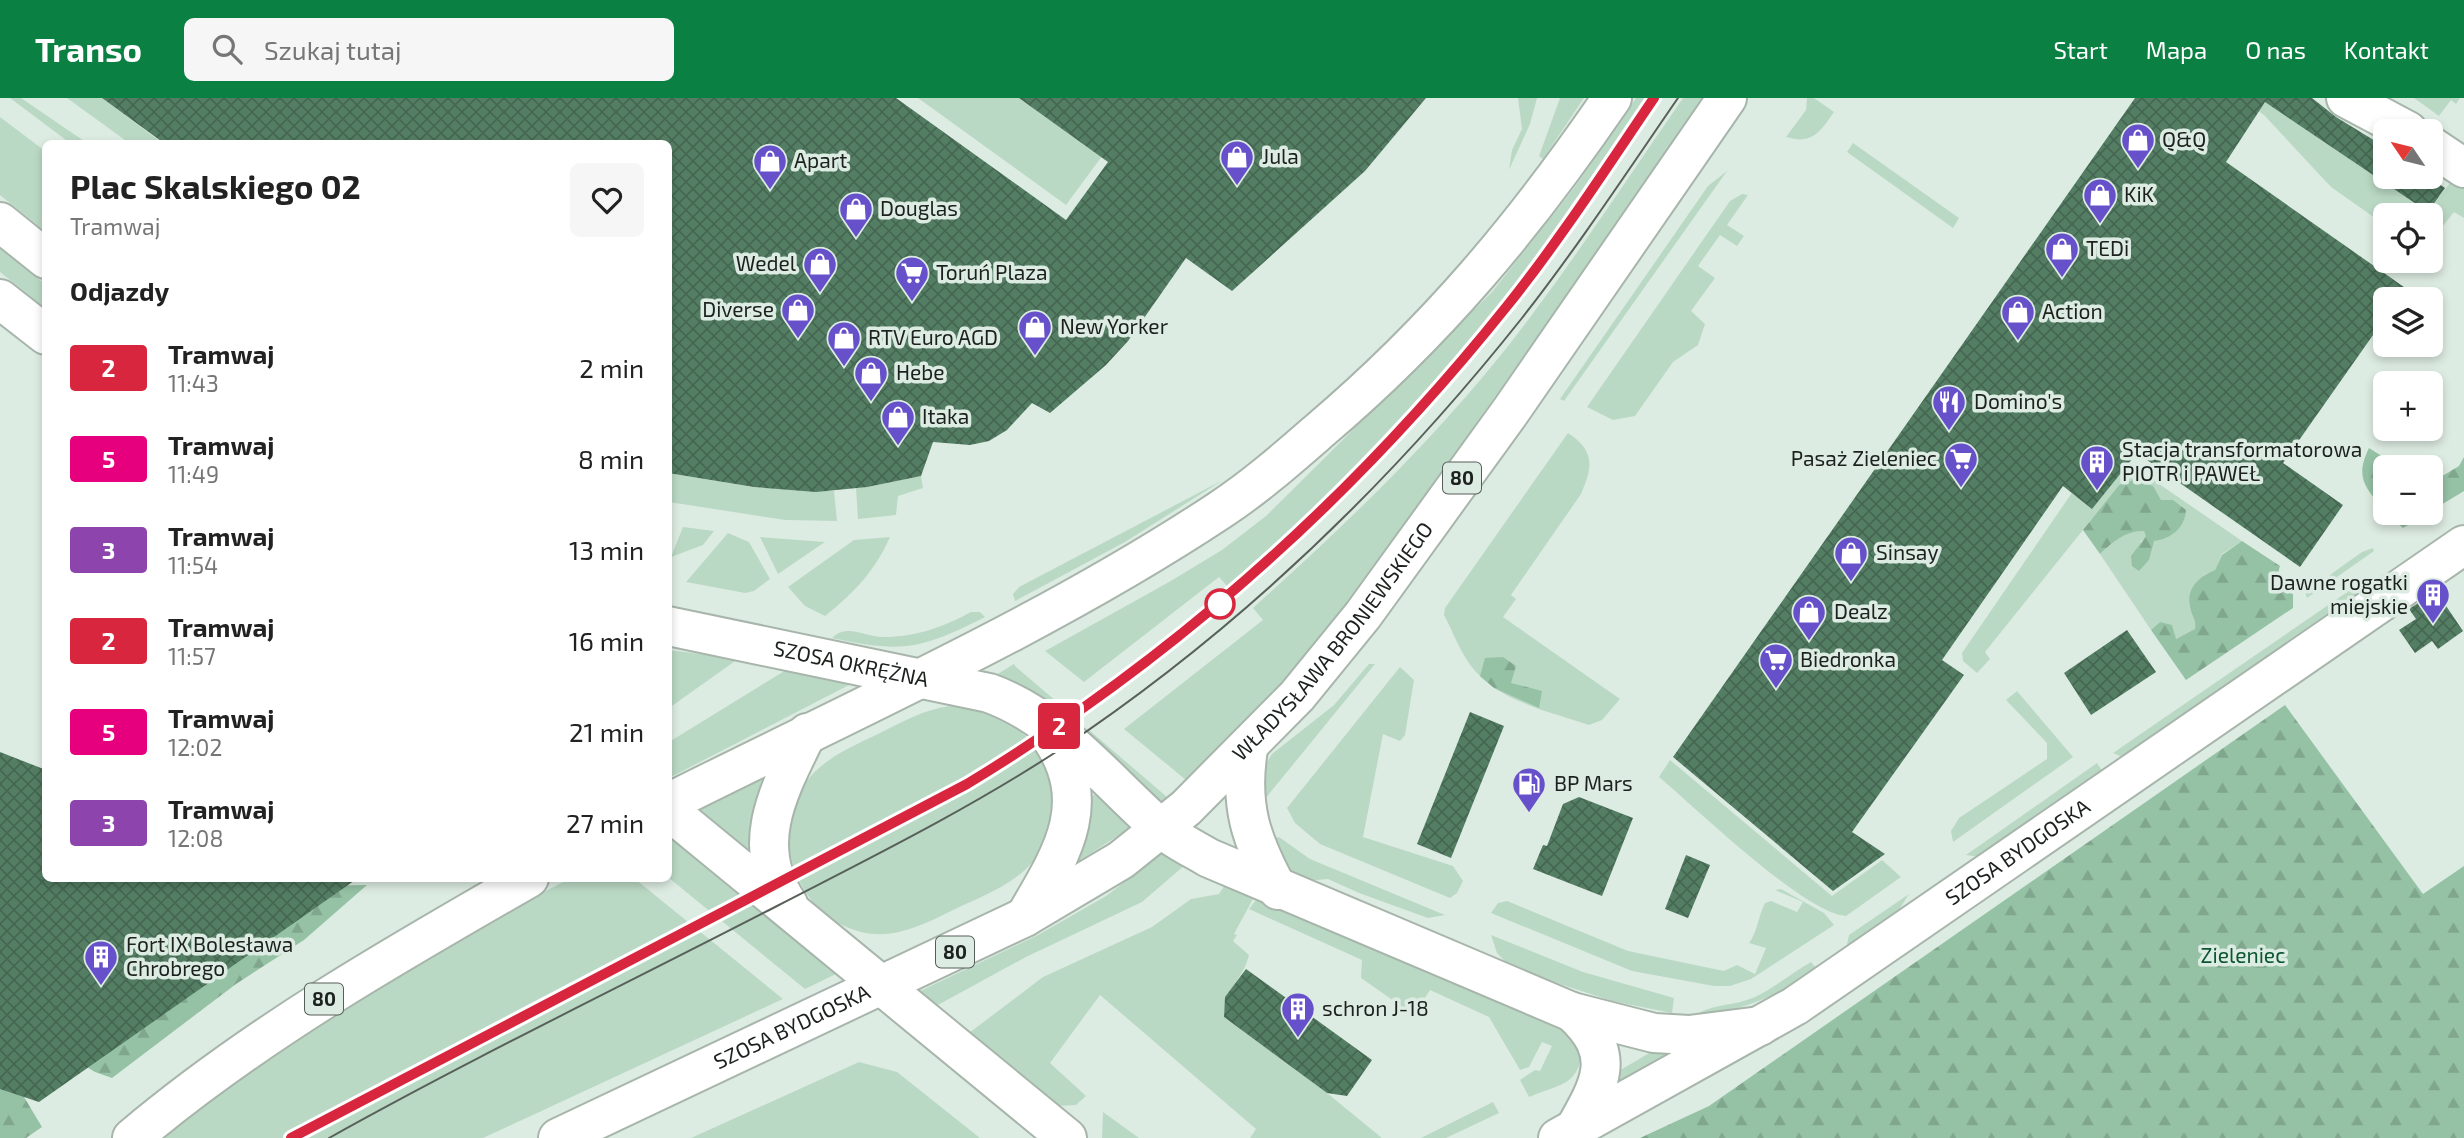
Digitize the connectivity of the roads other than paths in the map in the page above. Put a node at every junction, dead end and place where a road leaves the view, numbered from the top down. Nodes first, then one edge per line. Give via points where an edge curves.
1 (1612, 98) edge
2 (1727, 98) edge
3 (2346, 98) edge
4 (2385, 119) edge
5 (2443, 154) edge
6 (2464, 168) edge
7 (0, 222) edge
8 (42, 256) edge
9 (0, 299) edge
10 (42, 332) edge
11 (2464, 545) edge
12 (672, 627) edge
13 (917, 677) junction
14 (1032, 712) junction
15 (807, 733) junction
16 (1248, 749) junction
17 (672, 801) edge
18 (672, 813) edge
19 (1161, 828) junction
20 (522, 882) edge
21 (1278, 890) junction
22 (799, 918) junction
23 (1025, 918) junction
24 (885, 986) junction
25 (1572, 1012) junction
26 (1760, 1026) junction
27 (1566, 1134) edge
28 (132, 1138) edge
29 (558, 1138) edge
30 (1067, 1138) edge

1 - 13 street via 1499,253 1419,338 1293,454 1223,508 1138,562
2 - 16 street, WŁADYSŁAWA BRONIEWSKIEGO / 80 via 1371,604
3 - 4 street
5 - 6 street
7 - 8 street
9 - 10 street
11 - 26 street, SZOSA BYDGOSKA via 1930,915
12 - 13 street, SZOSA OKRĘŻNA
13 - 14 street, SZOSA OKRĘŻNA via 989,693
13 - 15 street
14 - 19 street, SZOSA OKRĘŻNA
14 - 23 street via 1059,750 1073,792 1069,833
15 - 17 street
15 - 22 street via 770,823 768,860 776,886
16 - 19 street, WŁADYSŁAWA BRONIEWSKIEGO / 80
16 - 21 street via 1244,775 1249,825
18 - 22 street
19 - 21 street, SZOSA OKRĘŻNA via 1211,859
19 - 23 street, WŁADYSŁAWA BRONIEWSKIEGO / 80 via 1121,860
20 - 28 street, 80 via 286,1023
21 - 25 street, SZOSA OKRĘŻNA
22 - 24 street
23 - 24 street, SZOSA BYDGOSKA / 80
24 - 29 street, SZOSA BYDGOSKA / 80
24 - 30 street
25 - 26 street, SZOSA OKRĘŻNA via 1654,1033 1689,1035
25 - 27 street via 1600,1047 1602,1067 1597,1089
26 - 27 street, SZOSA BYDGOSKA

